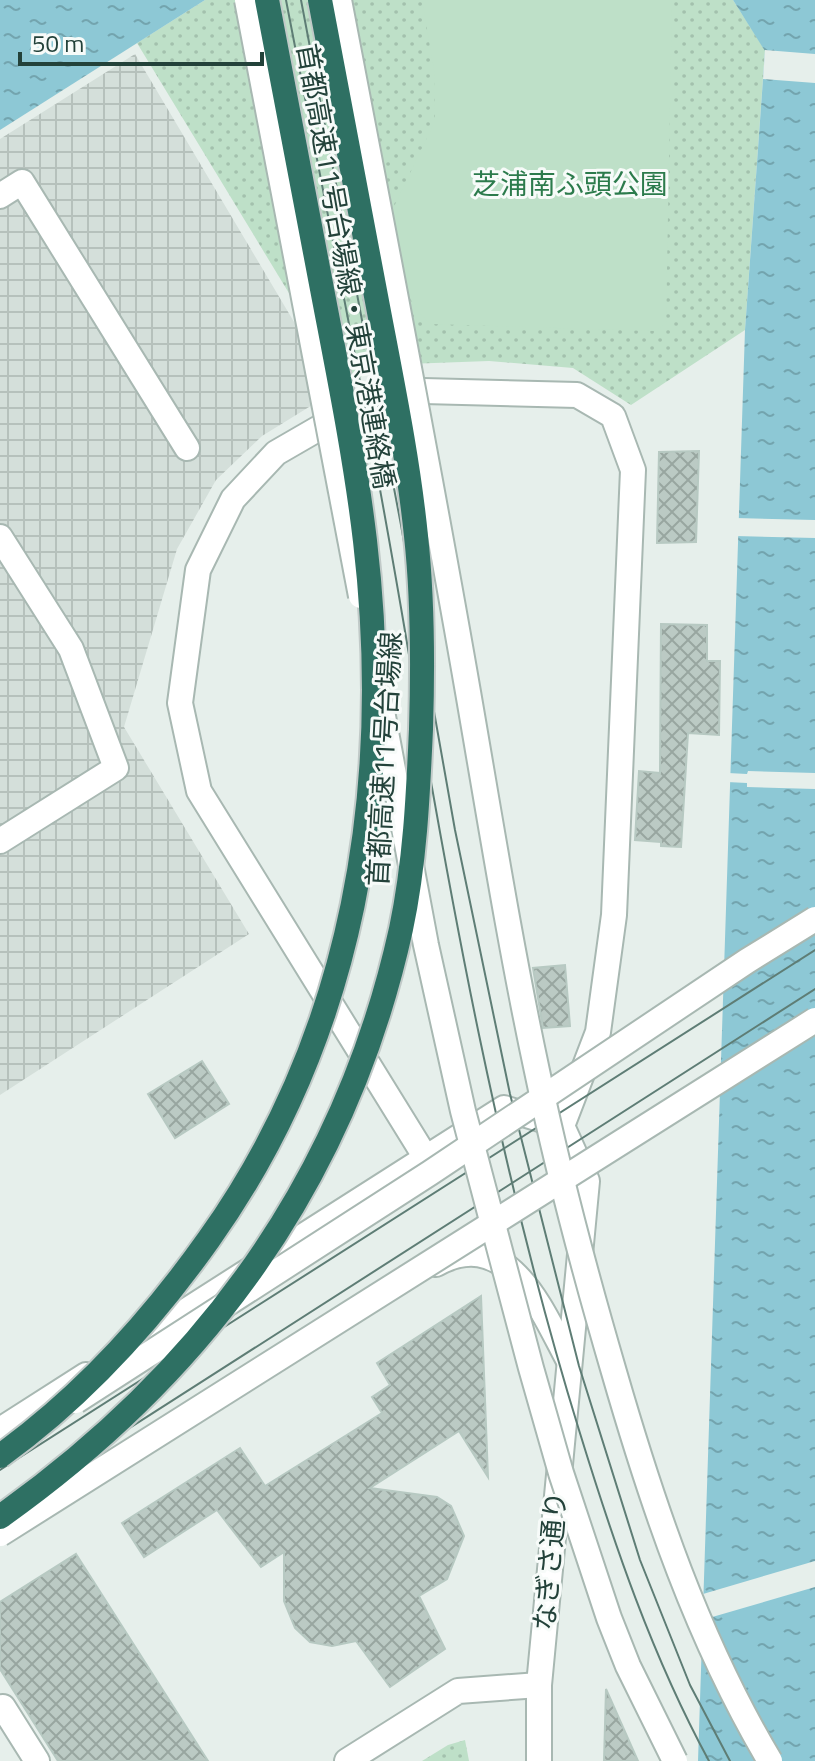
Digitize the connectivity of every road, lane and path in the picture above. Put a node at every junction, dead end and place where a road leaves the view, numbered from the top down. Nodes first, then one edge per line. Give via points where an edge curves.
1 (247, 0) edge
2 (267, 0) edge
3 (320, 0) edge
4 (339, 0) edge
5 (0, 196) edge
6 (187, 448) dead end
7 (416, 536) joint
8 (0, 537) edge
9 (365, 544) joint
10 (0, 841) edge
11 (815, 919) edge
12 (815, 1020) edge
13 (562, 1126) junction
14 (426, 1158) junction
15 (569, 1361) junction
16 (0, 1430) edge
17 (0, 1453) edge
18 (0, 1517) edge
19 (0, 1536) edge
20 (539, 1685) junction
21 (0, 1709) edge
22 (37, 1761) edge
23 (347, 1761) edge
24 (539, 1761) edge
25 (675, 1761) edge
26 (770, 1761) edge

1 - 25 street, bridge via 426,945 463,1111 527,1354 592,1570 628,1666
2 - 9 highway, 首都高速11号台場線・東京港連絡橋, bridge
3 - 7 highway, 首都高速11号台場線・東京港連絡橋, bridge
4 - 26 street, bridge via 537,1075 593,1301 663,1528 720,1670
5 - 6 street via 22,182
7 - 18 highway, 首都高速11号台場線, bridge via 423,620 412,865 385,989 340,1111 301,1193 242,1286 138,1405
8 - 10 street via 71,649 116,768
9 - 17 highway, 首都高速11号台場線, bridge via 374,697 370,790 353,913 310,1053 252,1175 158,1308 83,1386
11 - 17 street, bridge
12 - 19 street, bridge
13 - 14 street via 504,1108
13 - 14 street via 598,1032 614,915 633,470 613,416 577,395 385,390 276,453 233,499 198,570 180,703 199,791
13 - 15 street, なぎさ通り via 587,1181
14 - 16 street
15 - 19 street via 528,1286 502,1263 478,1254 458,1254 372,1302
15 - 20 street, なぎさ通り
20 - 23 street via 458,1691
20 - 24 street, なぎさ通り
21 - 22 street

